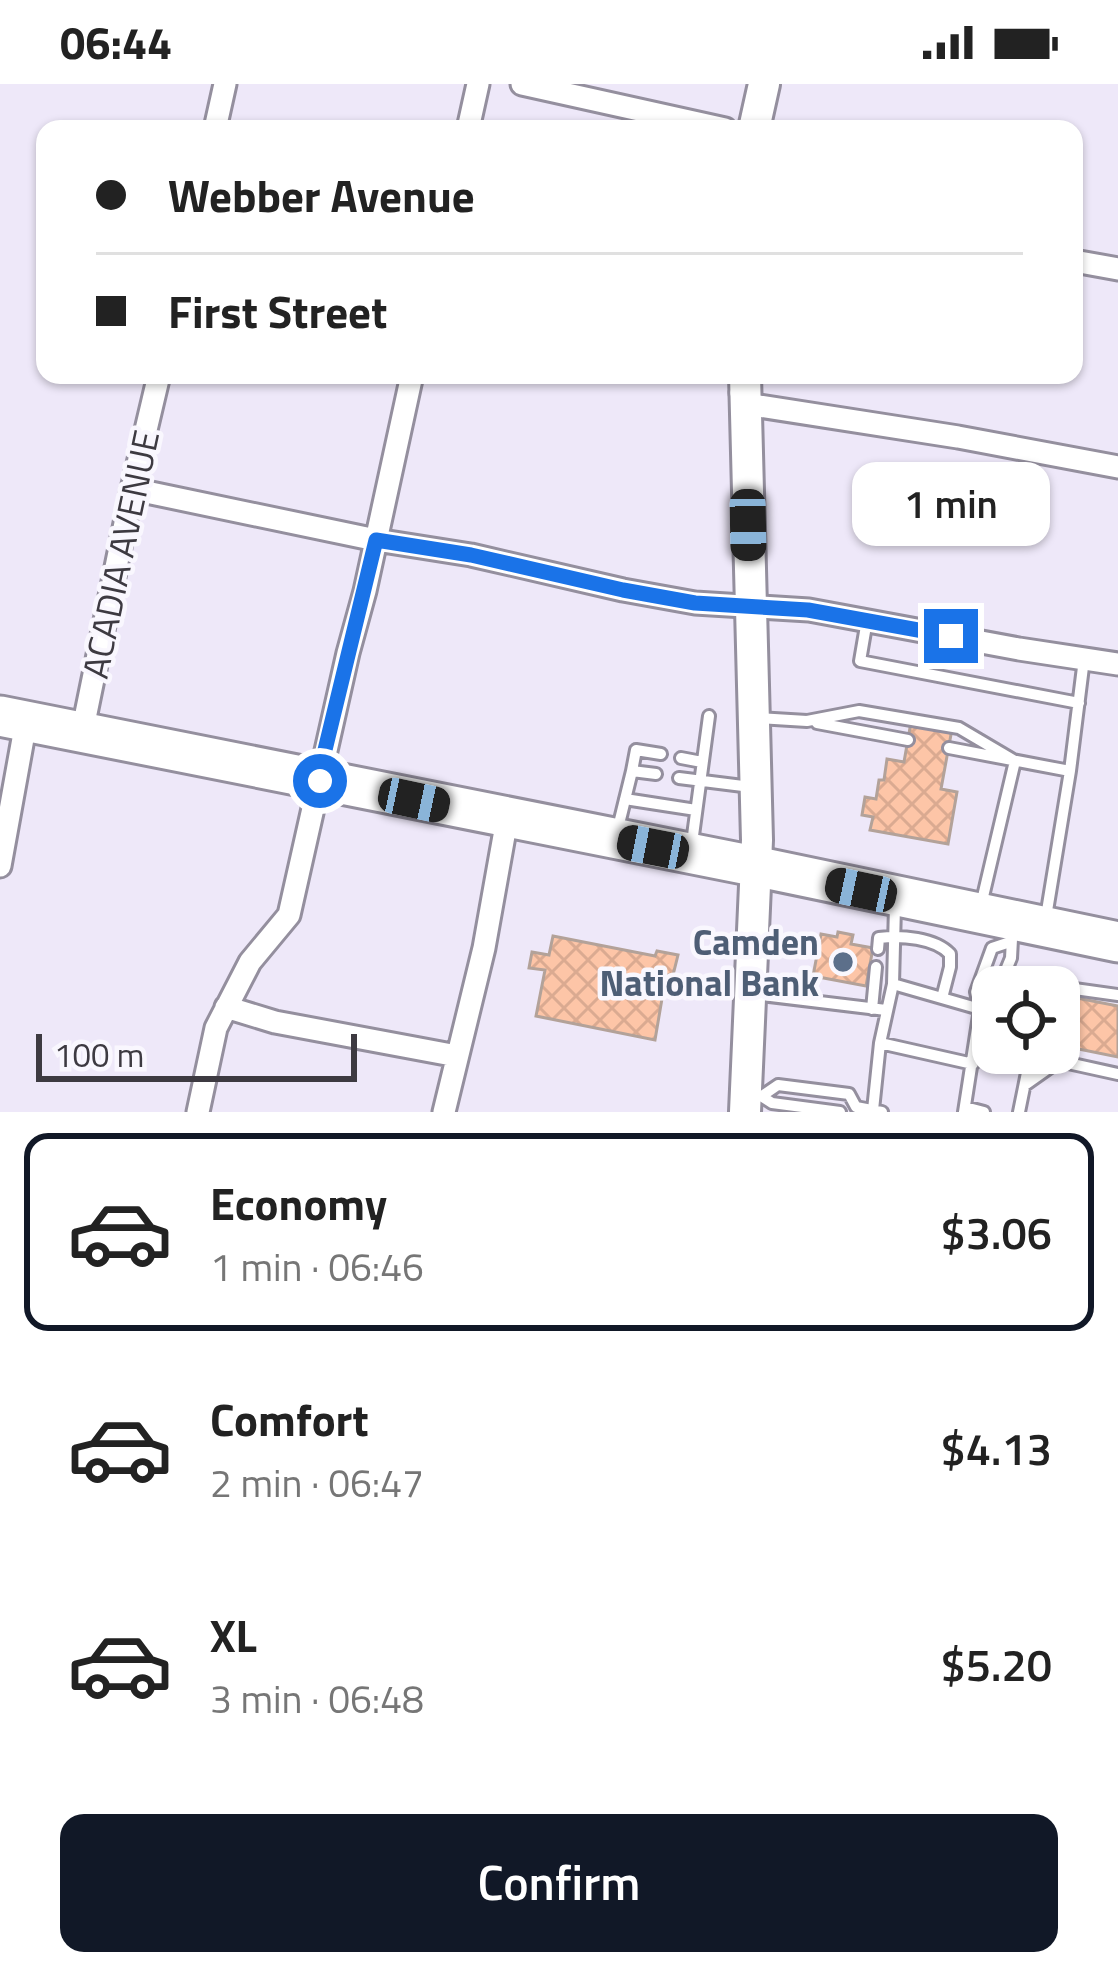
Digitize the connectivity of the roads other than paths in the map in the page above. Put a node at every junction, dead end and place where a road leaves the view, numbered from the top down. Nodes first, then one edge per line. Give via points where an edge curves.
1 (225, 84) edge
2 (478, 84) edge
3 (522, 84) edge
4 (764, 84) edge
5 (217, 120) edge
6 (470, 120) edge
7 (684, 120) edge
8 (756, 120) edge
9 (1083, 263) edge
10 (1118, 269) edge
11 (157, 384) edge
12 (410, 384) edge
13 (746, 389) edge
14 (1118, 466) edge
15 (132, 488) junction
16 (376, 540) junction
17 (749, 606) junction
18 (867, 620) junction
19 (1084, 659) junction
20 (1118, 664) edge
21 (1078, 703) junction
22 (710, 716) dead end
23 (753, 718) junction
24 (13, 719) edge
25 (807, 721) junction
26 (82, 733) junction
27 (908, 740) dead end
28 (949, 748) dead end
29 (661, 754) dead end
30 (682, 758) dead end
31 (1015, 760) junction
32 (702, 762) junction
33 (632, 771) junction
34 (1070, 771) junction
35 (656, 774) dead end
36 (679, 778) dead end
37 (700, 780) junction
38 (320, 781) junction
39 (754, 788) junction
40 (625, 799) junction
41 (696, 810) junction
42 (507, 819) junction
43 (615, 839) junction
44 (691, 854) junction
45 (0, 866) edge
46 (754, 866) junction
47 (896, 897) junction
48 (979, 914) junction
49 (1025, 930) junction
50 (894, 936) junction
51 (1118, 942) edge
52 (878, 950) dead end
53 (985, 966) edge
54 (1008, 966) edge
55 (876, 967) dead end
56 (893, 984) junction
57 (1080, 990) edge
58 (749, 994) junction
59 (1118, 995) edge
60 (942, 998) junction
61 (226, 1006) junction
62 (972, 1007) edge
63 (872, 1009) junction
64 (886, 1010) junction
65 (880, 1043) junction
66 (457, 1056) junction
67 (972, 1064) edge
68 (1080, 1064) edge
69 (972, 1069) edge
70 (1027, 1074) edge
71 (1036, 1074) edge
72 (1118, 1074) edge
73 (1025, 1084) junction
74 (751, 1101) edge
75 (848, 1110) edge
76 (964, 1110) edge
77 (878, 1111) edge
78 (198, 1112) edge
79 (444, 1112) edge
80 (984, 1112) edge
81 (1019, 1112) edge

1 - 5 street
2 - 6 street
3 - 7 street
4 - 8 street
9 - 10 street
11 - 15 street, ACADIA AVENUE
12 - 16 street
13 - 14 street
13 - 17 street
15 - 16 street
15 - 26 street, ACADIA AVENUE
16 - 17 street via 659,597
16 - 38 street
17 - 18 street
17 - 23 street
18 - 19 street
18 - 21 lane via 860,661
19 - 20 street
19 - 21 lane
21 - 34 lane
22 - 32 lane
23 - 25 lane
23 - 39 street
24 - 26 highway
24 - 45 street
25 - 27 lane
25 - 31 lane via 860,711 959,728
26 - 38 highway
28 - 31 lane
29 - 33 lane via 636,750
30 - 32 lane
31 - 34 lane
31 - 48 lane
32 - 37 lane
33 - 35 lane
33 - 40 lane
34 - 49 lane
36 - 37 lane
37 - 39 lane
37 - 41 lane
38 - 42 highway
38 - 61 street via 289,915
39 - 46 street
40 - 41 lane
40 - 43 lane
41 - 44 lane
42 - 43 highway
42 - 66 street
43 - 44 highway
44 - 46 highway
46 - 47 highway
46 - 58 street
47 - 48 highway
47 - 50 lane
48 - 49 highway
49 - 51 highway
49 - 53 lane via 992,948
49 - 54 lane
50 - 52 lane via 879,938
50 - 56 lane
50 - 60 lane via 950,954
55 - 63 lane
56 - 60 lane
56 - 64 lane
57 - 59 lane
58 - 63 lane
58 - 74 street
60 - 62 lane
61 - 66 street
61 - 78 street
63 - 64 lane
64 - 65 lane
65 - 67 lane
65 - 77 lane
66 - 79 street
68 - 72 lane
69 - 76 lane
70 - 73 lane
71 - 73 lane
73 - 81 lane
74 - 75 lane
74 - 75 lane via 778,1085 850,1094
75 - 77 lane
76 - 80 lane

